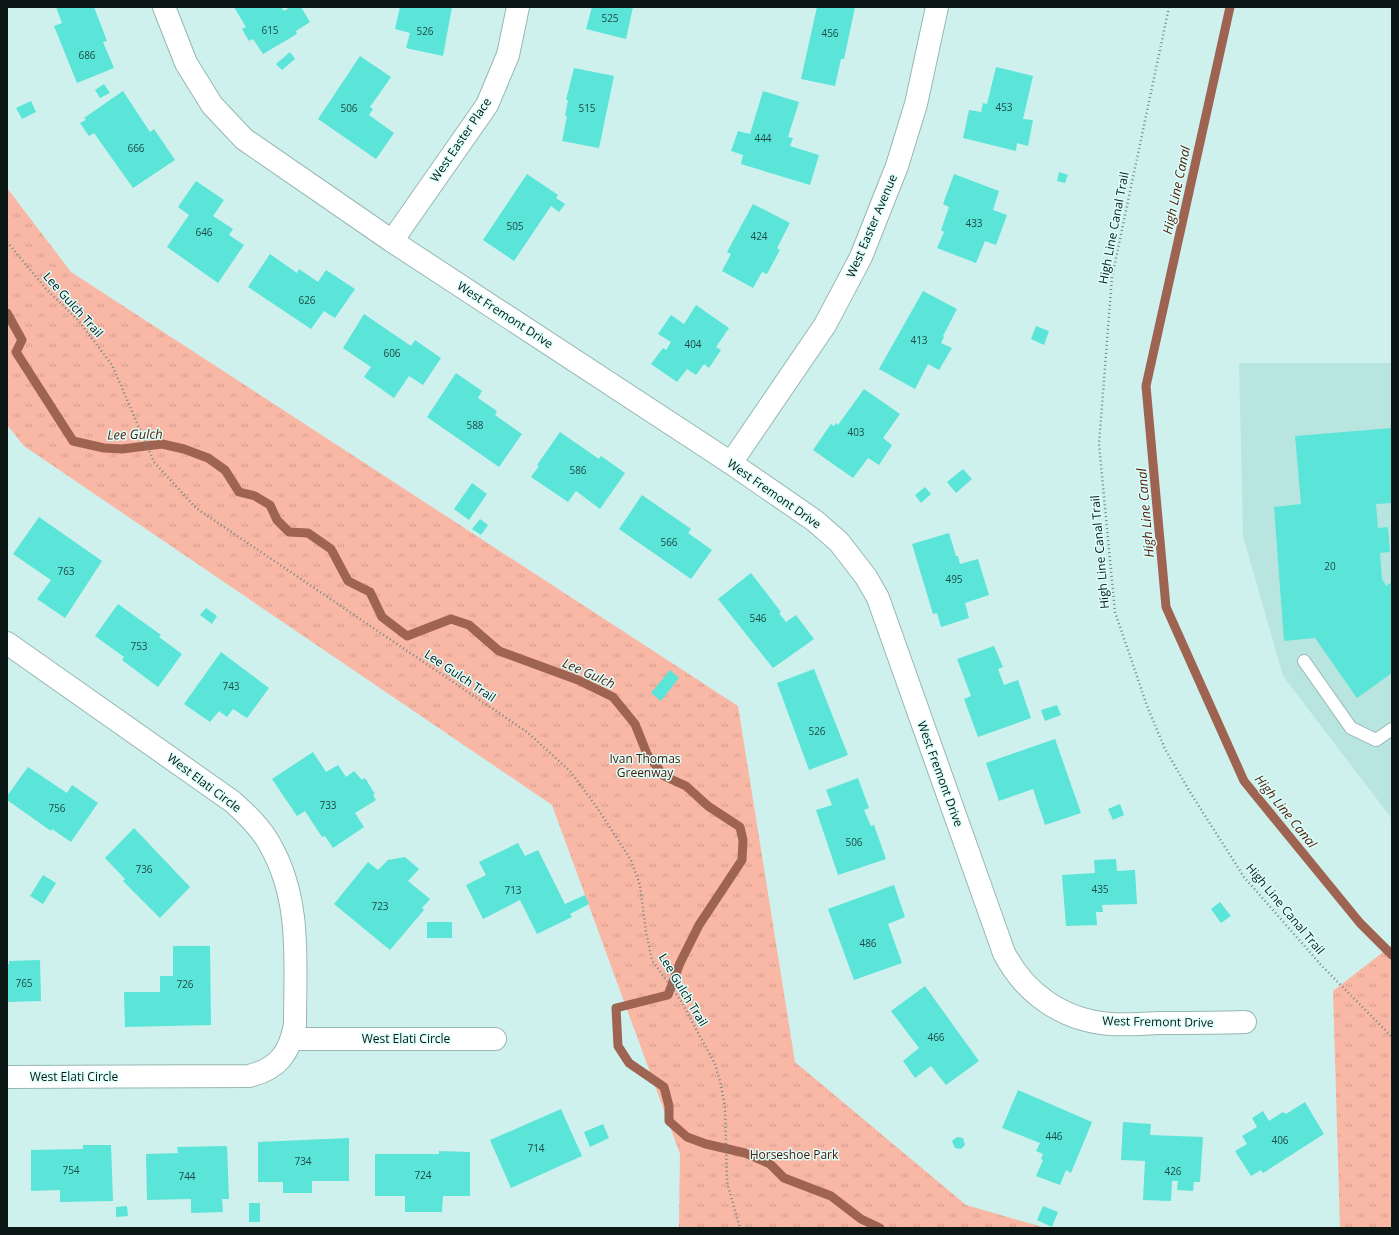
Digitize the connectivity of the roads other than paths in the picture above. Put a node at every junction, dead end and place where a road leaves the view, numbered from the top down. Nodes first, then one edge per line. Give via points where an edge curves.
1 (164, 7) edge
2 (518, 7) edge
3 (937, 7) edge
4 (392, 241) junction
5 (731, 463) junction
6 (7, 643) edge
7 (1304, 661) dead end
8 (1392, 729) edge
9 (1245, 1022) dead end
10 (293, 1039) junction
11 (495, 1039) dead end
12 (7, 1077) edge

1 - 4 street, West Fremont Drive via 186,63 212,106 244,139
2 - 4 street, West Easter Place via 508,55 487,105
3 - 5 street, West Easter Avenue via 916,104 898,166 861,257 825,326
4 - 5 street, West Fremont Drive
5 - 9 street, West Fremont Drive via 815,521 839,542 866,577 878,598 1004,953 1012,969 1029,990 1050,1005 1083,1019 1110,1024
6 - 10 street, West Elati Circle via 233,802 268,842 287,883 294,914
7 - 8 lane via 1351,728 1376,740
10 - 11 street, West Elati Circle
10 - 12 street, West Elati Circle via 283,1058 262,1073 249,1076

